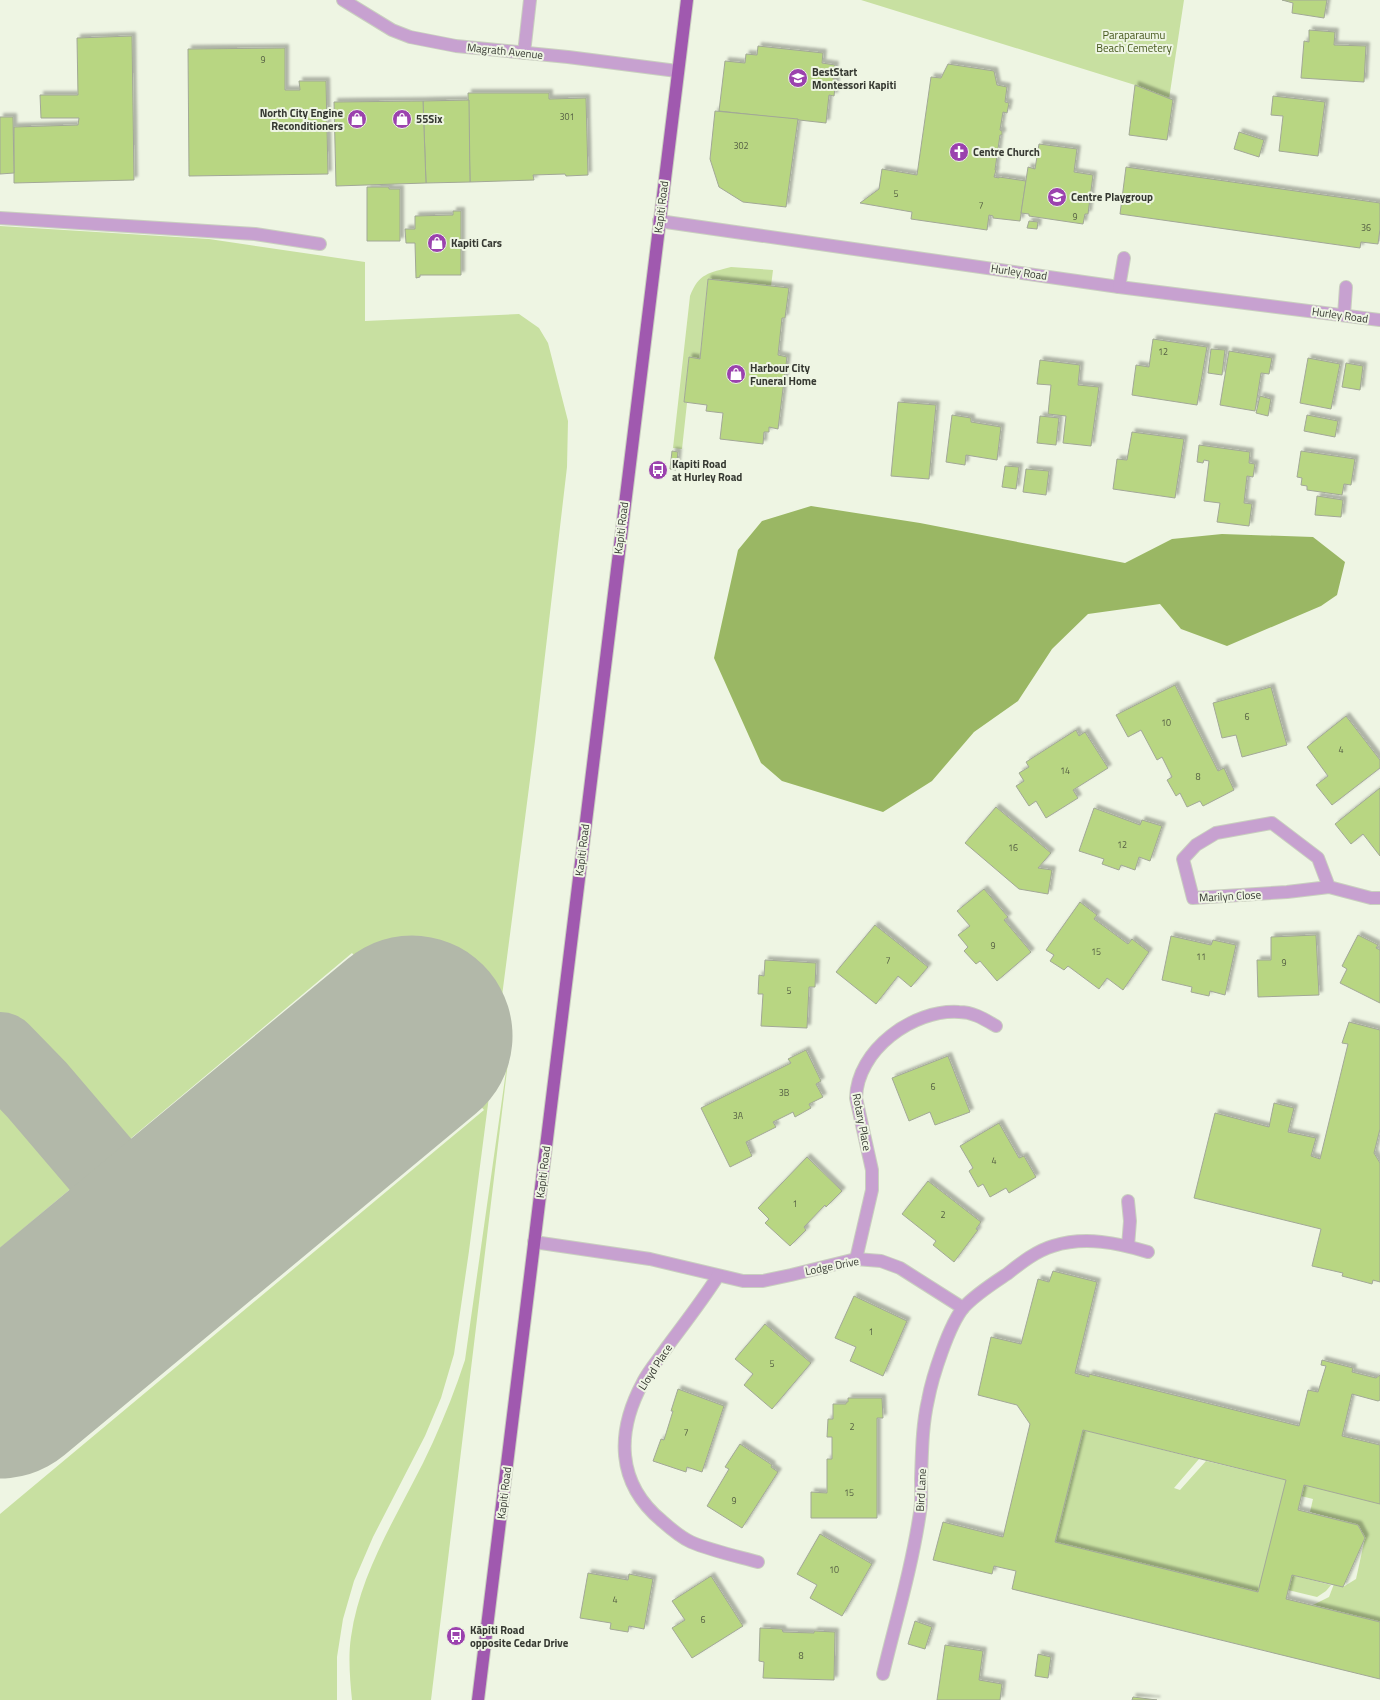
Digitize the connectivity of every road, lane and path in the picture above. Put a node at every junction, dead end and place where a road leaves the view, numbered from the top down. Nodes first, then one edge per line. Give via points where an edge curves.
1 (343, 0) edge
2 (530, 0) edge
3 (686, 0) edge
4 (524, 53) junction
5 (677, 71) junction
6 (0, 218) edge
7 (659, 221) junction
8 (320, 244) dead end
9 (1124, 258) dead end
10 (1119, 287) junction
11 (1346, 287) dead end
12 (1344, 315) junction
13 (1380, 320) edge
14 (1329, 887) junction
15 (1380, 898) edge
16 (996, 1026) dead end
17 (1128, 1201) dead end
18 (534, 1242) junction
19 (1128, 1246) junction
20 (1148, 1252) dead end
21 (856, 1260) junction
22 (718, 1276) junction
23 (963, 1308) junction
24 (758, 1562) dead end
25 (883, 1674) dead end
26 (478, 1700) edge

1 - 4 street, Magrath Avenue via 392,30 410,37 456,46
2 - 4 street
3 - 5 main road, Kapiti Road
4 - 5 street, Magrath Avenue
5 - 7 main road, Kapiti Road
6 - 8 street via 255,234
7 - 10 street, Hurley Road
7 - 18 main road, Kapiti Road
9 - 10 street
10 - 12 street, Hurley Road
11 - 12 street
12 - 13 street, Hurley Road
14 - 14 street, Marilyn Close via 1193,898 1183,859 1196,845 1216,833 1272,823 1318,858
14 - 15 street, Marilyn Close
16 - 21 street, Rotary Place via 971,1013 948,1012 931,1015 903,1027 892,1035 871,1054 864,1065 856,1087 856,1098 872,1170 872,1190
17 - 19 street
18 - 22 street, Lodge Drive via 650,1259
18 - 26 main road, Kapiti Road
19 - 20 street
19 - 23 street via 1088,1241 1052,1246 1024,1260
21 - 22 street, Lodge Drive via 763,1281 743,1281
21 - 23 street, Lodge Drive via 881,1261 900,1268
22 - 24 street, Lloyd Place via 643,1381 631,1406 625,1430 625,1456 630,1478 640,1498 674,1532 691,1542
23 - 25 street, Bird Lane via 951,1330 928,1400 924,1423 920,1510 913,1553

